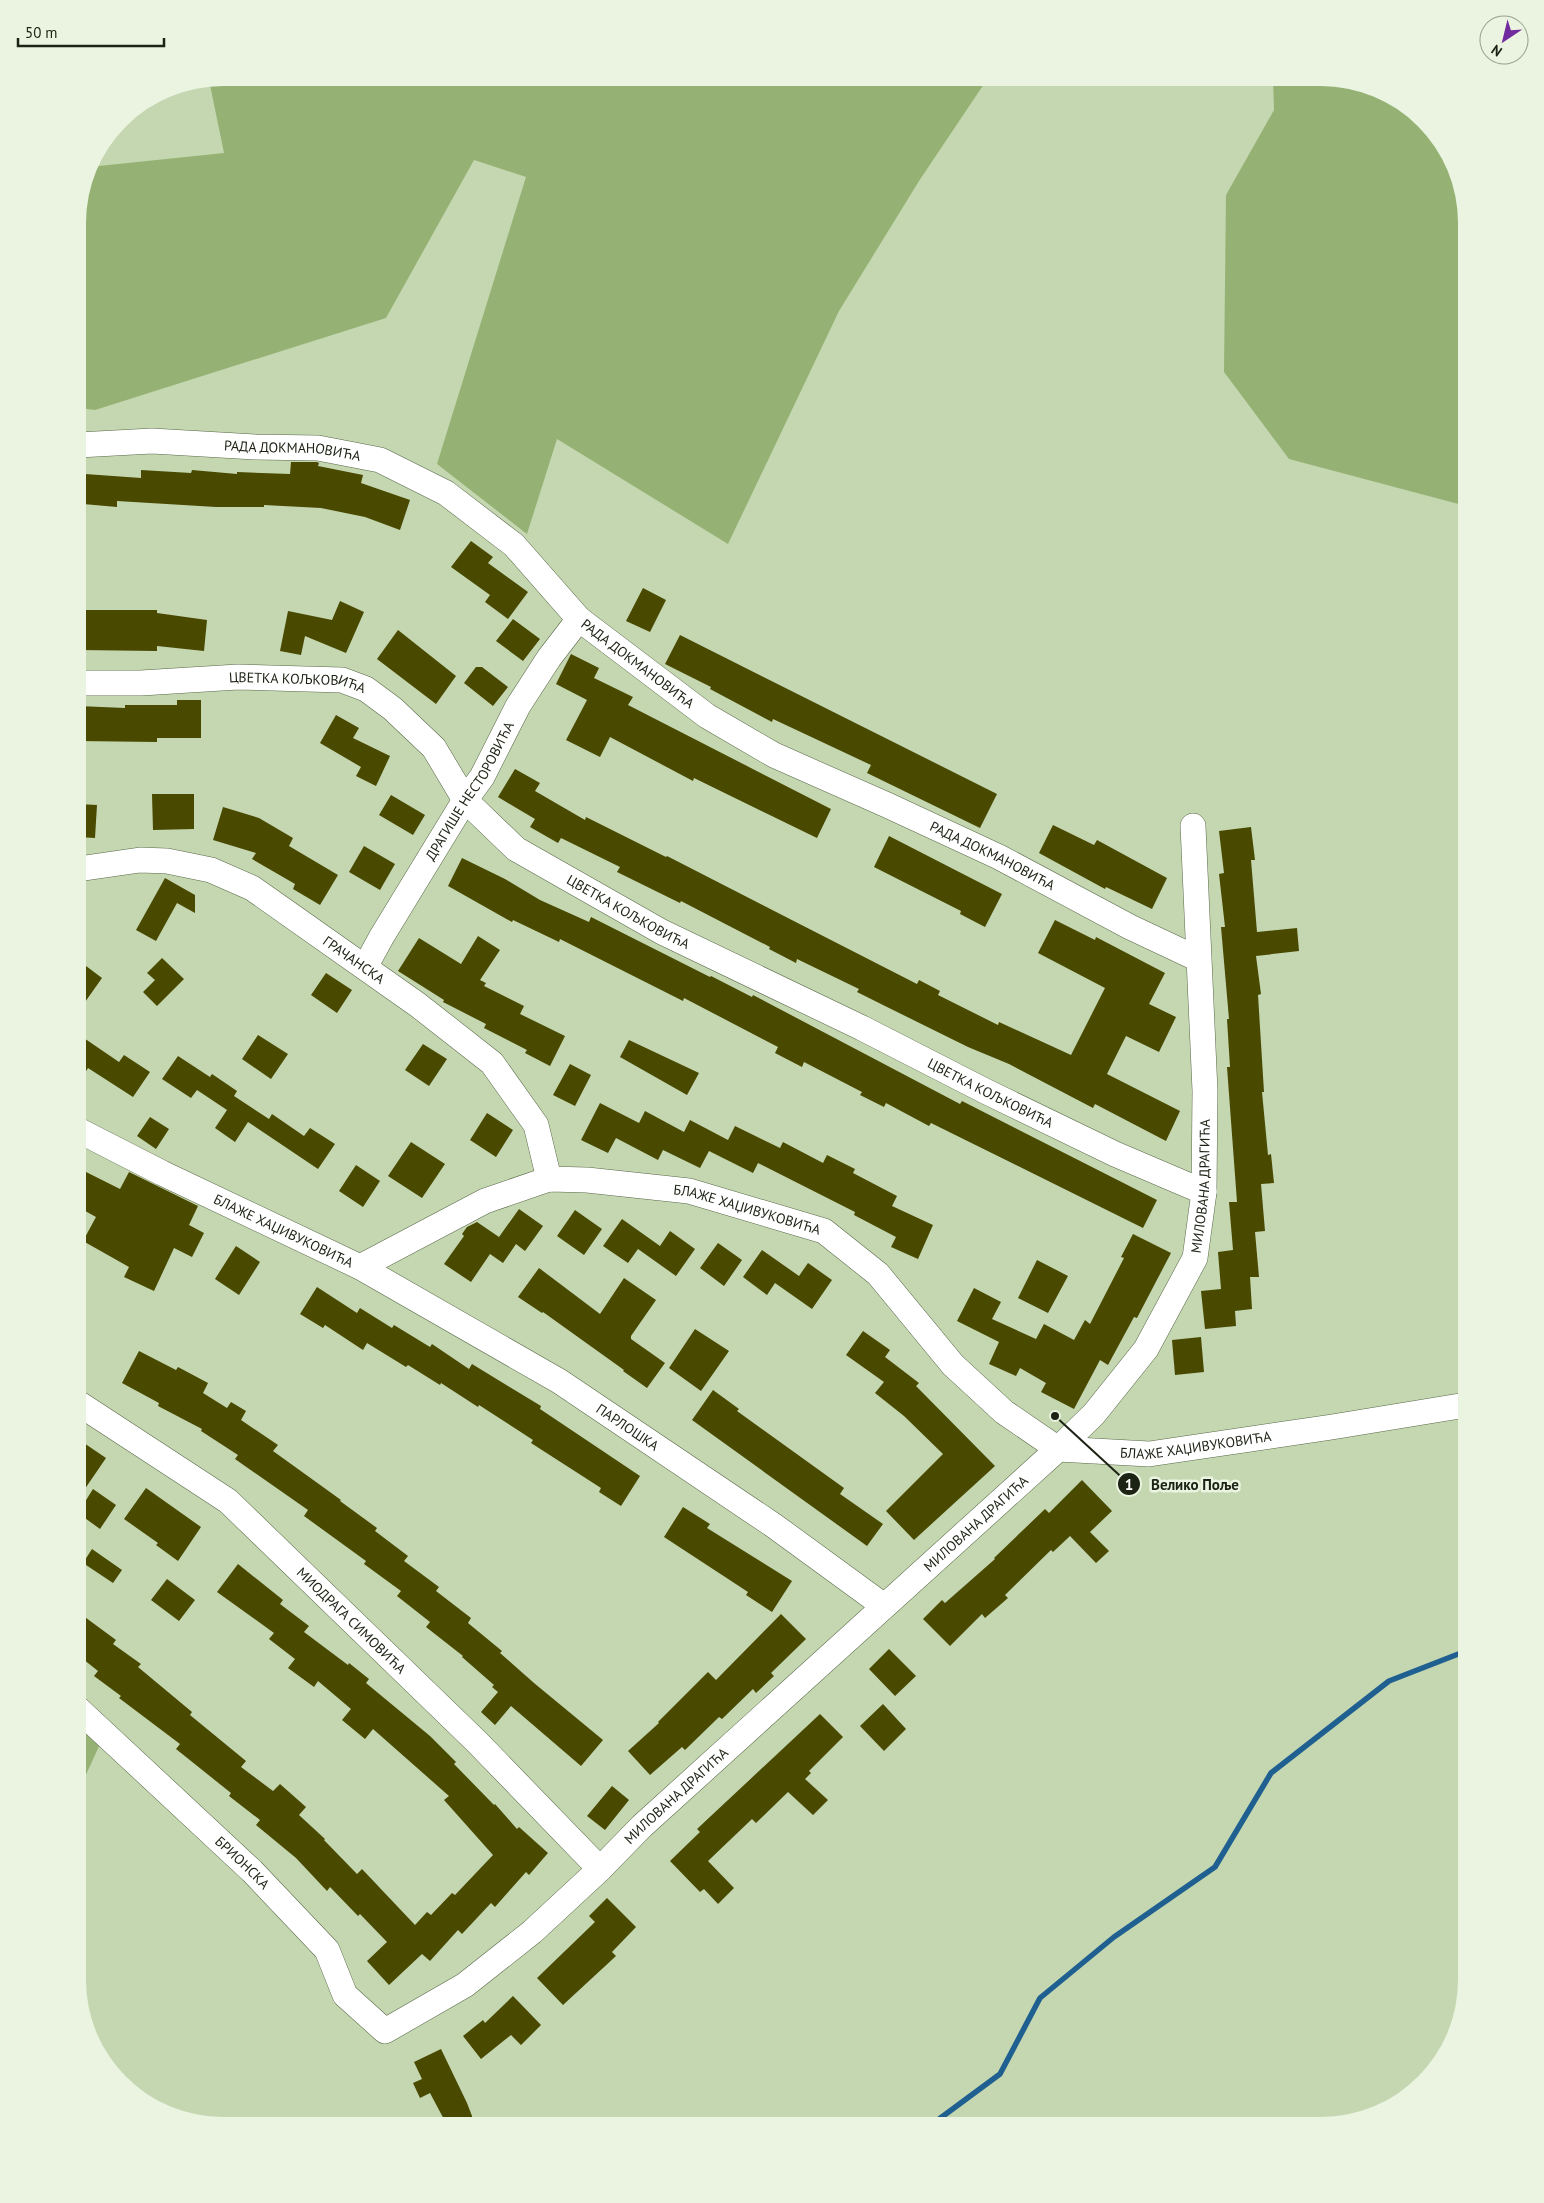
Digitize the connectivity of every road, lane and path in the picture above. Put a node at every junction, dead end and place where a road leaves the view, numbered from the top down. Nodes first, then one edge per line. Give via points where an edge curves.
1 (87, 445) edge
2 (579, 619) junction
3 (87, 683) edge
4 (465, 800) junction
5 (1193, 826) dead end
6 (87, 868) edge
7 (1198, 959) junction
8 (365, 967) junction
9 (86, 1134) edge
10 (549, 1179) junction
11 (1204, 1192) junction
12 (360, 1267) junction
13 (1458, 1406) edge
14 (86, 1408) edge
15 (1058, 1449) junction
16 (884, 1606) junction
17 (86, 1717) edge
18 (600, 1869) junction
19 (385, 2031) joint

1 - 2 street, РАДА ДОКМАНОВИЋА via 152,441 318,448 380,460 446,493 514,544
2 - 4 street, ДРАГИШЕ НЕСТОРОВИЋА via 523,698 482,777
2 - 7 street, РАДА ДОКМАНОВИЋА via 707,716 774,755 1000,857 1130,927
3 - 4 street, ЦВЕТКА КОЉКОВИЋА via 238,677 342,680 366,690 392,709 434,748
4 - 8 street, ДРАГИШЕ НЕСТОРОВИЋА
4 - 11 street, ЦВЕТКА КОЉКОВИЋА via 516,849 662,932 1098,1146
5 - 7 street, МИЛОВАНА ДРАГИЋА
6 - 8 street, ГРАЧАНСКА via 140,860 167,861 210,870 252,888
7 - 11 street, МИЛОВАНА ДРАГИЋА via 1204,1091
8 - 10 street, ГРАЧАНСКА via 492,1063 536,1125
9 - 12 street, БЛАЖЕ ХАЏИВУКОВИЋА
10 - 12 street, БЛАЖЕ ХАЏИВУКОВИЋА via 485,1201
10 - 15 street, БЛАЖЕ ХАЏИВУКОВИЋА via 689,1190 824,1231 878,1274 953,1365 1004,1412
11 - 15 street, МИЛОВАНА ДРАГИЋА via 1195,1258 1146,1349 1094,1414
12 - 16 street, ПАРЛОШКА via 559,1381 773,1525
13 - 15 street, БЛАЖЕ ХАЏИВУКОВИЋА via 1149,1454
14 - 18 street, МИОДРАГА СИМОВИЋА via 228,1500 477,1742
15 - 16 street, МИЛОВАНА ДРАГИЋА
16 - 18 street, МИЛОВАНА ДРАГИЋА via 642,1826
17 - 19 street, БРИОНСКА via 266,1885 327,1950 344,1995
18 - 19 street, МИЛОВАНА ДРАГИЋА via 532,1932 465,1985

